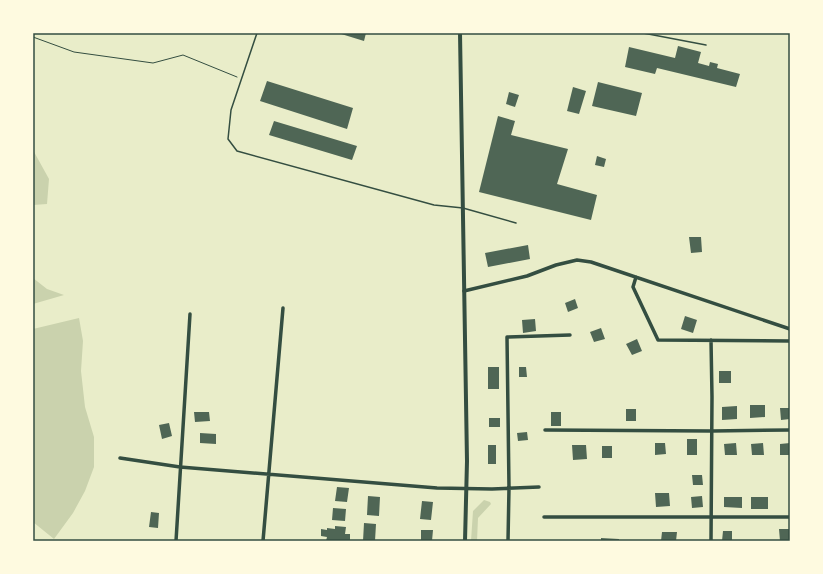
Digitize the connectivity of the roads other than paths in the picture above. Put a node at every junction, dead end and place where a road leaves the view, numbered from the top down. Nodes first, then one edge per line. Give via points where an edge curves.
1 (257, 33) edge
2 (460, 33) edge
3 (643, 33) edge
4 (706, 45) dead end
5 (463, 208) junction
6 (516, 223) dead end
7 (636, 277) junction
8 (464, 290) junction
9 (284, 308) dead end
10 (190, 314) dead end
11 (790, 329) edge
12 (570, 336) dead end
13 (711, 340) junction
14 (790, 341) edge
15 (545, 430) dead end
16 (790, 430) edge
17 (712, 431) junction
18 (120, 458) dead end
19 (180, 467) junction
20 (268, 474) junction
21 (539, 487) dead end
22 (509, 488) junction
23 (466, 489) junction
24 (544, 517) dead end
25 (711, 517) junction
26 (790, 517) edge
27 (176, 541) edge
28 (263, 541) edge
29 (465, 541) edge
30 (508, 541) edge
31 (711, 541) edge

1 - 5 lane via 231,110 228,139 237,151 434,205
2 - 5 street
3 - 4 lane
5 - 6 lane
5 - 8 street
7 - 8 street via 591,262 576,260 527,276
7 - 11 street
7 - 13 street via 633,287 658,340
8 - 23 street
9 - 20 street
10 - 19 street
12 - 22 street via 508,337
13 - 14 street
13 - 17 street
15 - 17 street
16 - 17 street
17 - 25 street
18 - 19 street
19 - 20 street
19 - 27 street
20 - 23 street
20 - 28 street
21 - 22 street
22 - 23 street
22 - 30 street
23 - 29 street
24 - 25 street
25 - 26 street
25 - 31 street

